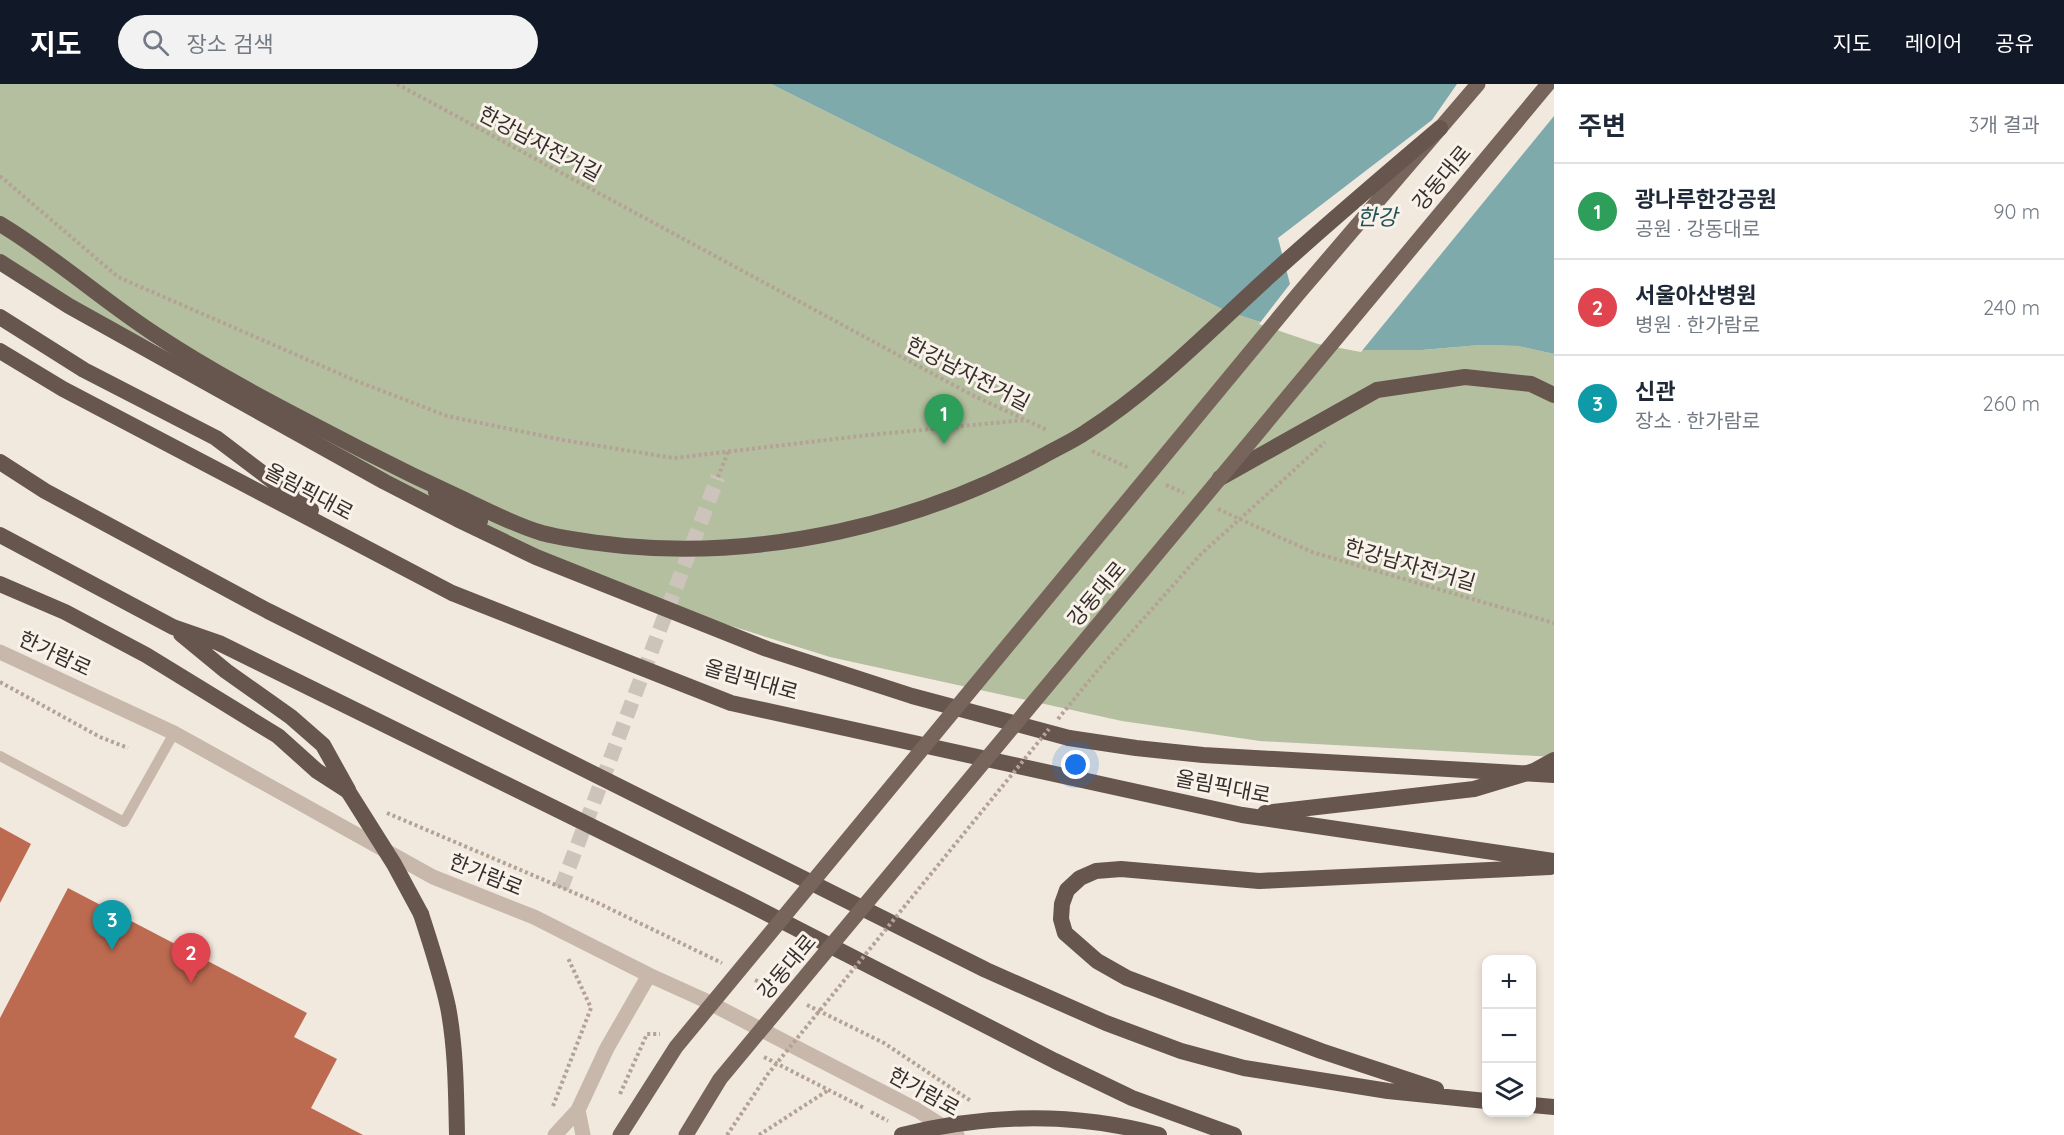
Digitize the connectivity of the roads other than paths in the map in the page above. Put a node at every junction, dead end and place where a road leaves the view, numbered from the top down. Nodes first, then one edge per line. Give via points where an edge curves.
1 (1478, 84) edge
2 (1548, 84) edge
3 (1440, 128) junction
4 (0, 224) edge
5 (0, 262) edge
6 (0, 317) edge
7 (0, 351) edge
8 (1554, 395) edge
9 (0, 462) edge
10 (405, 472) junction
11 (1220, 479) junction
12 (0, 535) edge
13 (350, 539) junction
14 (536, 557) junction
15 (0, 584) edge
16 (173, 627) junction
17 (0, 652) edge
18 (174, 733) junction
19 (0, 756) edge
20 (1554, 760) edge
21 (1554, 775) edge
22 (348, 791) junction
23 (1242, 815) junction
24 (1554, 861) edge
25 (1554, 867) edge
26 (648, 975) junction
27 (1467, 1100) junction
28 (1482, 1101) edge
29 (1536, 1105) edge
30 (1554, 1107) edge
31 (578, 1110) junction
32 (899, 1130) edge
33 (457, 1135) edge
34 (555, 1135) edge
35 (583, 1135) edge
36 (620, 1135) edge
37 (686, 1135) edge
38 (957, 1135) edge
39 (1159, 1135) edge
40 (1234, 1135) edge

1 - 3 main road, 강동대로, bridge
2 - 11 main road, 강동대로, bridge
3 - 10 highway, bridge via 1331,220 1147,390 1084,434 1021,468 910,514 792,539 653,548 543,533
3 - 36 main road, 강동대로, bridge via 676,1047
4 - 10 highway, bridge via 158,336 256,395
5 - 14 highway via 69,306 385,482
6 - 13 highway via 84,370 216,438
7 - 13 highway, 올림픽대로 via 63,389
8 - 11 highway via 1531,384 1465,377 1377,390
9 - 27 highway via 45,491 279,616 986,970 1106,1023 1181,1051 1244,1068
10 - 14 highway, bridge
11 - 37 main road, 강동대로, bridge via 720,1079
12 - 16 highway
13 - 23 highway, 올림픽대로 via 452,593 731,703
14 - 21 highway, bridge via 767,649 878,685 1069,738 1203,755
15 - 22 highway via 65,612 156,661 278,736 317,771
16 - 22 highway via 323,745
16 - 40 highway via 219,643 1132,1098
17 - 18 street, 한가람로
18 - 19 lane via 124,822
18 - 26 street, 한가람로 via 433,877 534,917
20 - 23 highway via 1534,771 1474,789
22 - 33 highway, bridge via 421,914 437,964 448,1009
23 - 24 highway, 올림픽대로
25 - 27 highway via 1259,880 1121,869 1080,878 1067,890 1061,919 1065,933 1097,961 1127,978 1321,1051
26 - 31 street
26 - 38 street, 한가람로 via 917,1110
27 - 28 highway
29 - 30 highway
31 - 34 street
31 - 35 street
32 - 39 highway, bridge via 1035,1118 1083,1120

